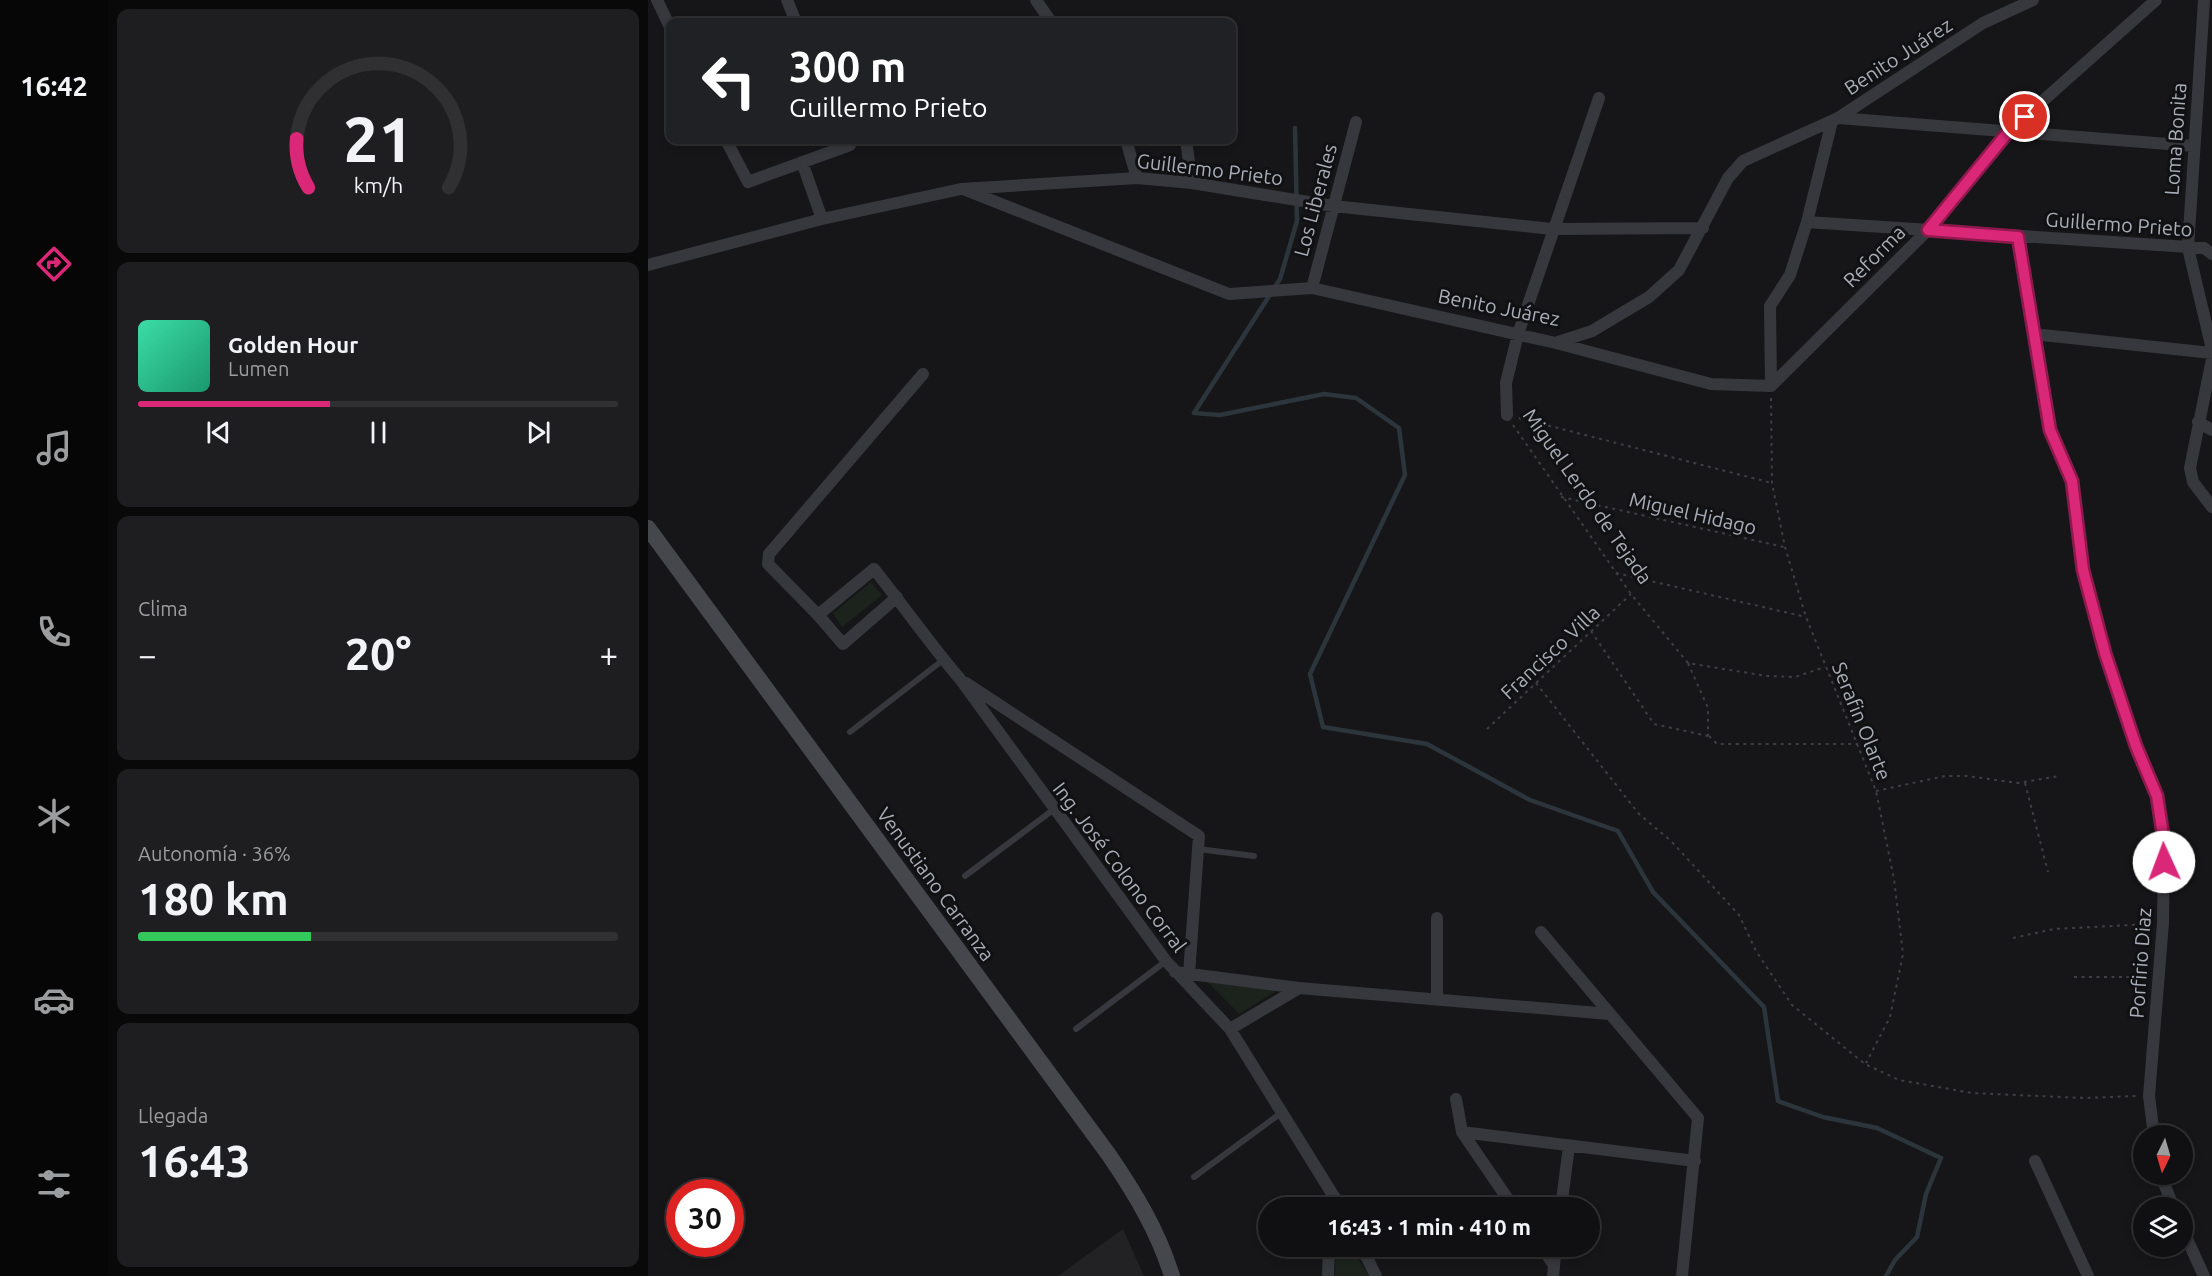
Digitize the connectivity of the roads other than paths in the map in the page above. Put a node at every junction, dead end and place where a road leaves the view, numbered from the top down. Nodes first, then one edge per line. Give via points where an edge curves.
1 (657, 0) edge
2 (787, 0) edge
3 (1036, 0) edge
4 (2033, 0) edge
5 (2156, 0) edge
6 (2204, 0) edge
7 (794, 18) edge
8 (1048, 18) edge
9 (666, 19) edge
10 (1599, 98) dead end
11 (1835, 119) junction
12 (1356, 122) dead end
13 (2009, 131) junction
14 (728, 144) edge
15 (849, 144) edge
16 (1127, 144) edge
17 (1187, 144) edge
18 (2193, 146) junction
19 (802, 162) junction
20 (1137, 178) junction
21 (1192, 183) junction
22 (961, 189) junction
23 (1333, 206) junction
24 (822, 219) junction
25 (1807, 222) junction
26 (1702, 228) junction
27 (1552, 229) junction
28 (1928, 230) junction
29 (2018, 237) junction
30 (2188, 248) junction
31 (2212, 254) edge
32 (648, 265) edge
33 (1312, 288) junction
34 (1518, 334) junction
35 (2033, 334) junction
36 (1557, 343) junction
37 (2212, 351) edge
38 (2212, 358) edge
39 (923, 374) dead end
40 (1771, 386) junction
41 (1507, 415) road end
42 (2198, 422) junction
43 (2212, 430) edge
44 (2212, 507) edge
45 (648, 528) edge
46 (897, 597) junction
47 (818, 615) junction
48 (943, 660) junction
49 (960, 680) junction
50 (850, 732) dead end
51 (1053, 810) junction
52 (1198, 849) junction
53 (1254, 856) dead end
54 (965, 876) dead end
55 (1437, 918) dead end
56 (1541, 932) dead end
57 (1166, 961) junction
58 (1175, 972) junction
59 (1188, 974) junction
60 (1299, 988) junction
61 (1437, 999) junction
62 (1610, 1014) junction
63 (1076, 1029) dead end
64 (1230, 1029) junction
65 (1456, 1099) dead end
66 (1281, 1113) junction
67 (2153, 1125) edge
68 (1462, 1132) junction
69 (1569, 1146) junction
70 (1695, 1161) junction
71 (2035, 1161) dead end
72 (1194, 1177) dead end
73 (1332, 1189) junction
74 (1332, 1197) edge
75 (1336, 1197) edge
76 (1506, 1197) edge
77 (1562, 1197) edge
78 (2193, 1249) edge
79 (1329, 1257) edge
80 (1367, 1257) edge
81 (1546, 1257) edge
82 (1553, 1271) edge
83 (2206, 1273) edge
84 (1172, 1276) edge
85 (1328, 1276) edge
86 (1377, 1276) edge
87 (1682, 1276) edge
88 (2088, 1276) edge

1 - 9 street
2 - 7 street
3 - 8 street
4 - 11 street, Benito Juárez via 1983,23
5 - 13 street, Reforma
6 - 18 street, Loma Bonita
10 - 27 street, Miguel Lerdo de Tejada
11 - 13 street
11 - 25 street
11 - 26 street, Benito Juárez via 1743,161 1728,177
12 - 23 street, Los Liberales
13 - 18 street
13 - 28 street, Reforma
14 - 19 street via 748,182
15 - 19 street
16 - 20 street
17 - 21 street
18 - 30 street, Loma Bonita
19 - 24 street
20 - 21 street, Guillermo Prieto
20 - 22 street, Guillermo Prieto
21 - 23 street, Guillermo Prieto
22 - 24 street, Guillermo Prieto
22 - 33 street, Benito Juárez via 1229,294
23 - 27 street, Guillermo Prieto
23 - 33 street, Los Liberales
24 - 32 street, Guillermo Prieto
25 - 28 street, Guillermo Prieto
25 - 40 street via 1790,274 1770,306
26 - 27 street, Guillermo Prieto
26 - 36 street, Benito Juárez via 1679,270 1649,297 1592,331
27 - 34 street, Miguel Lerdo de Tejada
28 - 29 street, Guillermo Prieto
28 - 40 street, Reforma
29 - 30 street, Guillermo Prieto
29 - 35 street, Porfirio Diaz
30 - 31 street, Guillermo Prieto via 2204,248
30 - 37 street, Loma Bonita
33 - 34 street, Benito Juárez
34 - 36 street, Benito Juárez
34 - 41 street, Miguel Lerdo de Tejada via 1506,383
35 - 37 street
35 - 67 street, Porfirio Diaz via 2050,430 2072,481 2083,570 2105,653 2157,796 2164,842 2163,923 2149,1096
36 - 40 street via 1711,384
38 - 42 street
39 - 47 street via 769,554 768,564
42 - 43 street
42 - 44 street via 2190,468 2193,483
45 - 84 main road, Venustiano Carranza via 1109,1155 1144,1209 1164,1249
46 - 47 street, Ing. José Colono Corral via 874,569
46 - 47 street via 843,644
46 - 48 street, Ing. José Colono Corral
48 - 49 street, Ing. José Colono Corral
48 - 50 lane
49 - 51 street, Ing. José Colono Corral
49 - 52 street via 1199,836
51 - 54 lane
51 - 57 street, Ing. José Colono Corral
52 - 53 lane
52 - 59 street
55 - 61 street
56 - 62 street
57 - 58 street, Ing. José Colono Corral
57 - 63 lane
58 - 59 street
58 - 64 street, Ing. José Colono Corral
59 - 60 street
60 - 61 street
60 - 64 street
61 - 62 street
62 - 70 street via 1698,1118
64 - 66 street, Ing. José Colono Corral
65 - 68 street
66 - 72 lane
66 - 73 street, Ing. José Colono Corral
68 - 69 street
68 - 76 street
69 - 70 street
69 - 77 street
70 - 87 street
71 - 88 street
73 - 74 street
73 - 75 street, Ing. José Colono Corral
78 - 83 street
79 - 85 street
80 - 86 street
81 - 82 street

